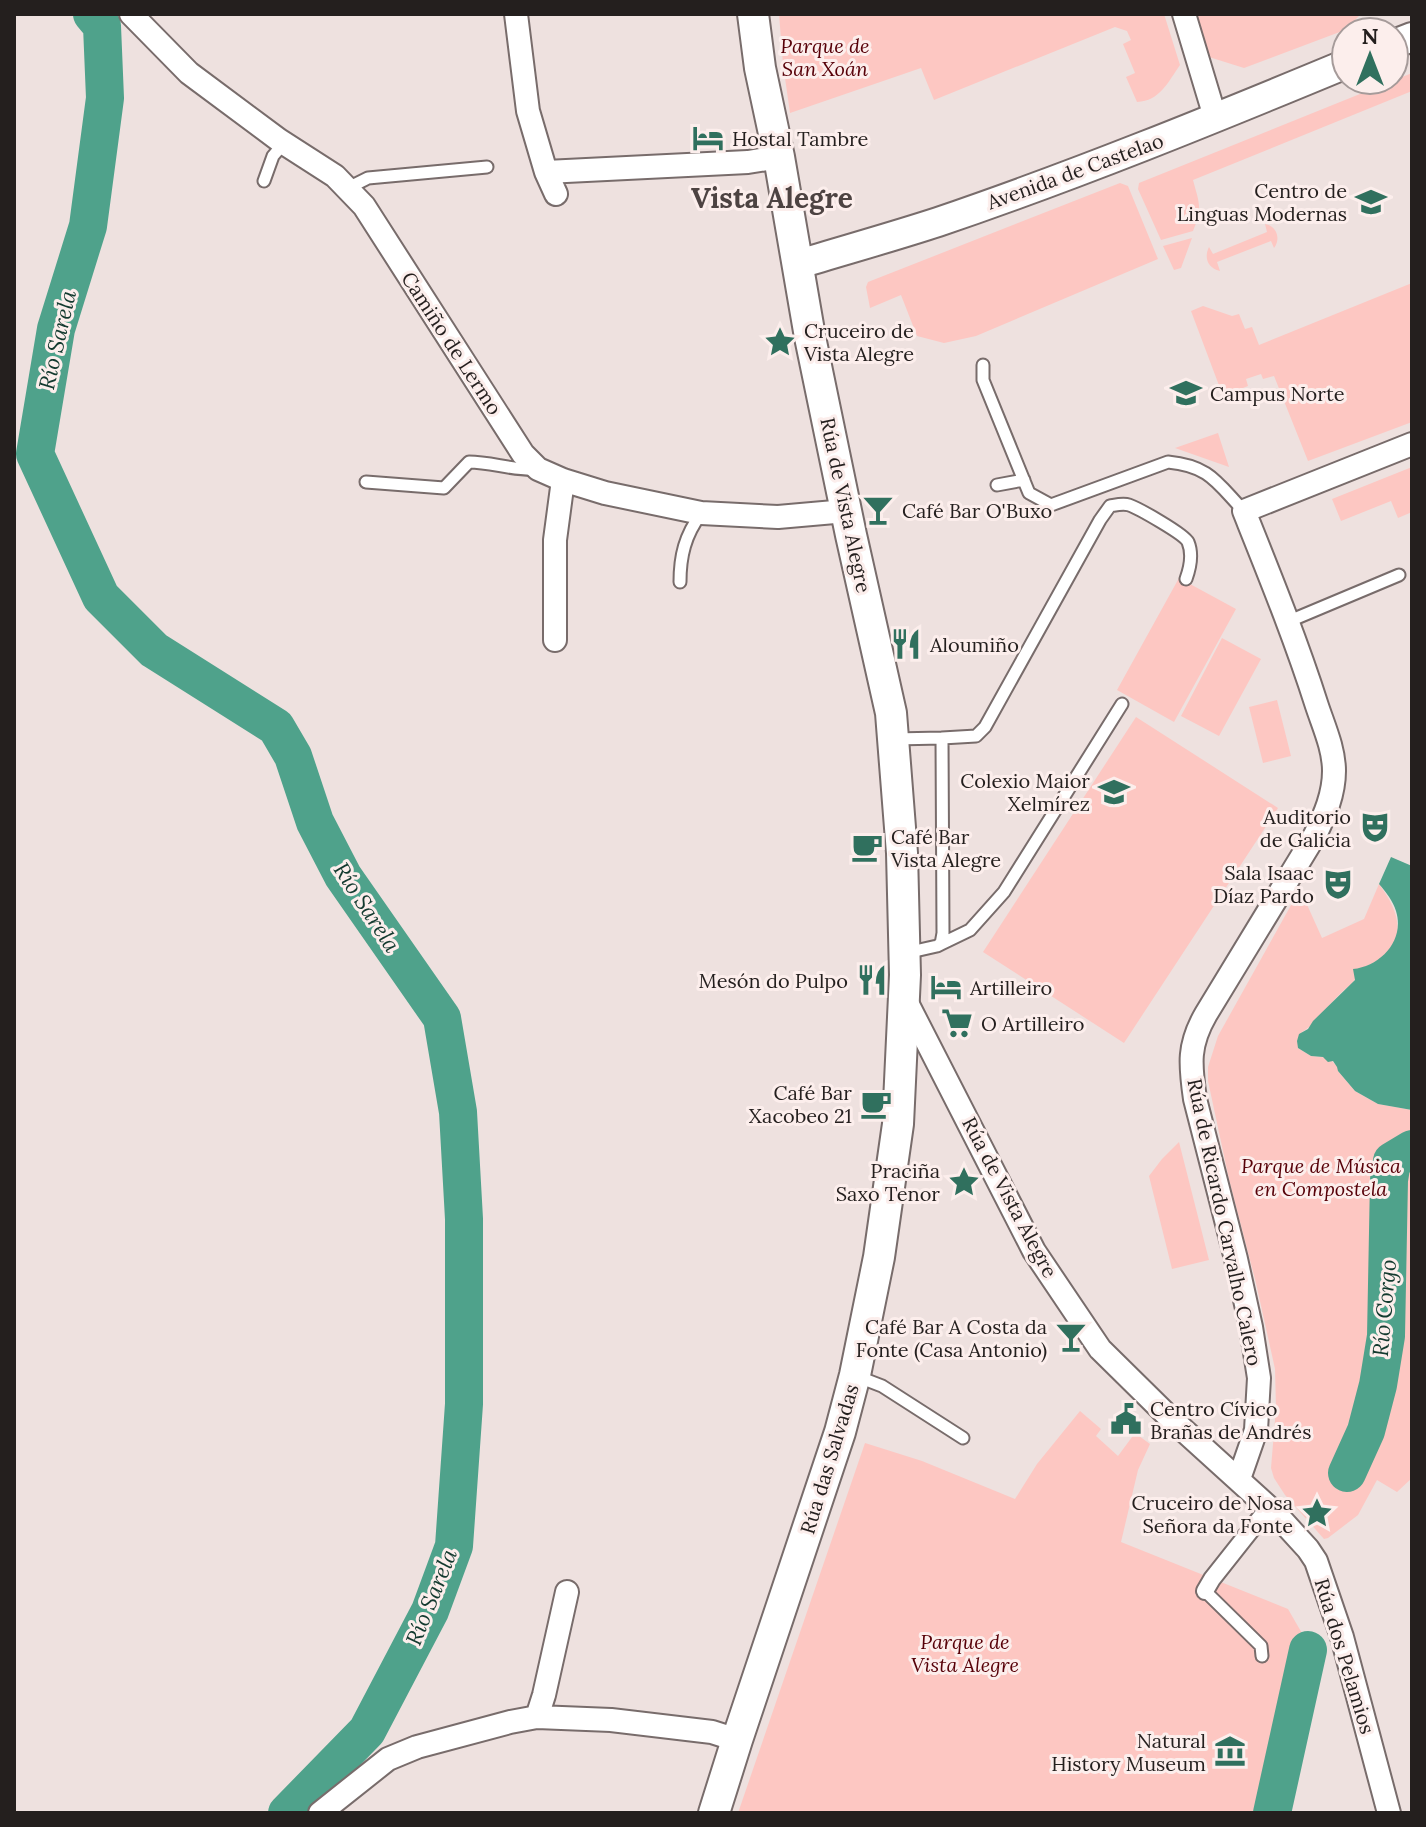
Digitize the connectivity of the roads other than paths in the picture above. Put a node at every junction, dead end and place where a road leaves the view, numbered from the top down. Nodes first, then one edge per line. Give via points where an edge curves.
1 (131, 14) edge
2 (516, 14) edge
3 (753, 14) edge
4 (1184, 14) edge
5 (1330, 70) edge
6 (1215, 117) junction
7 (284, 143) junction
8 (779, 157) junction
9 (487, 167) dead end
10 (546, 172) junction
11 (264, 181) dead end
12 (348, 188) junction
13 (556, 194) dead end
14 (799, 264) junction
15 (983, 365) dead end
16 (1412, 444) edge
17 (538, 469) junction
18 (563, 480) junction
19 (1024, 480) junction
20 (366, 482) dead end
21 (997, 485) dead end
22 (846, 511) junction
23 (1244, 511) junction
24 (701, 513) junction
25 (1399, 575) dead end
26 (1186, 579) dead end
27 (680, 582) dead end
28 (1287, 622) junction
29 (555, 640) dead end
30 (1122, 704) dead end
31 (942, 738) junction
32 (894, 739) junction
33 (941, 944) junction
34 (905, 953) junction
35 (905, 999) junction
36 (900, 1094) joint
37 (855, 1375) junction
38 (963, 1438) dead end
39 (1232, 1472) junction
40 (1269, 1507) junction
41 (1205, 1591) joint
42 (567, 1592) dead end
43 (1262, 1656) dead end
44 (537, 1717) junction
45 (737, 1740) junction
46 (320, 1813) edge
47 (714, 1813) edge
48 (1389, 1813) edge

1 - 7 street, Camiño de Lermo via 189,73
2 - 10 street via 528,111
3 - 8 main road, Rúa de Vista Alegre
4 - 6 street
5 - 6 street, Avenida de Castelao
6 - 14 street, Avenida de Castelao via 937,222
7 - 11 lane
7 - 12 street, Camiño de Lermo
8 - 10 street
8 - 14 main road, Rúa de Vista Alegre
9 - 12 lane via 368,178
10 - 13 street
12 - 17 street, Camiño de Lermo via 523,454
14 - 22 main road, Rúa de Vista Alegre
15 - 19 lane via 983,380
16 - 23 street
17 - 18 street, Camiño de Lermo
17 - 20 lane via 469,462 444,488
18 - 24 street, Camiño de Lermo
18 - 29 street via 555,529
19 - 21 lane
19 - 23 lane via 1029,493 1051,505 1168,462 1184,464 1210,475
22 - 24 street, Camiño de Lermo via 778,517
22 - 32 main road, Rúa de Vista Alegre
23 - 28 street, Rúa de Ricardo Carvalho Calero
24 - 27 lane via 683,548
25 - 28 lane
26 - 31 lane via 1190,553 1181,534 1129,505 1110,506 985,727 976,736
28 - 39 street, Rúa de Ricardo Carvalho Calero via 1332,752 1333,787 1315,835 1199,1025 1191,1063 1259,1378 1256,1430
30 - 33 lane via 1004,892 970,930
31 - 32 lane
31 - 33 lane
32 - 34 main road, Rúa de Vista Alegre
33 - 34 lane
34 - 35 main road, Rúa de Vista Alegre
35 - 36 main road, Rúa de Vista Alegre
35 - 39 street, Rúa de Vista Alegre via 1034,1251 1100,1349
36 - 37 main road, Rúa das Salvadas via 879,1257
37 - 38 lane via 882,1386
37 - 45 main road, Rúa das Salvadas
39 - 40 street, Rúa dos Pelamios
40 - 41 street
40 - 48 street, Rúa dos Pelamios via 1308,1549 1323,1577
41 - 43 lane via 1261,1646
42 - 44 street
44 - 45 street via 611,1720
44 - 46 street via 388,1759
45 - 47 main road, Rúa das Salvadas

